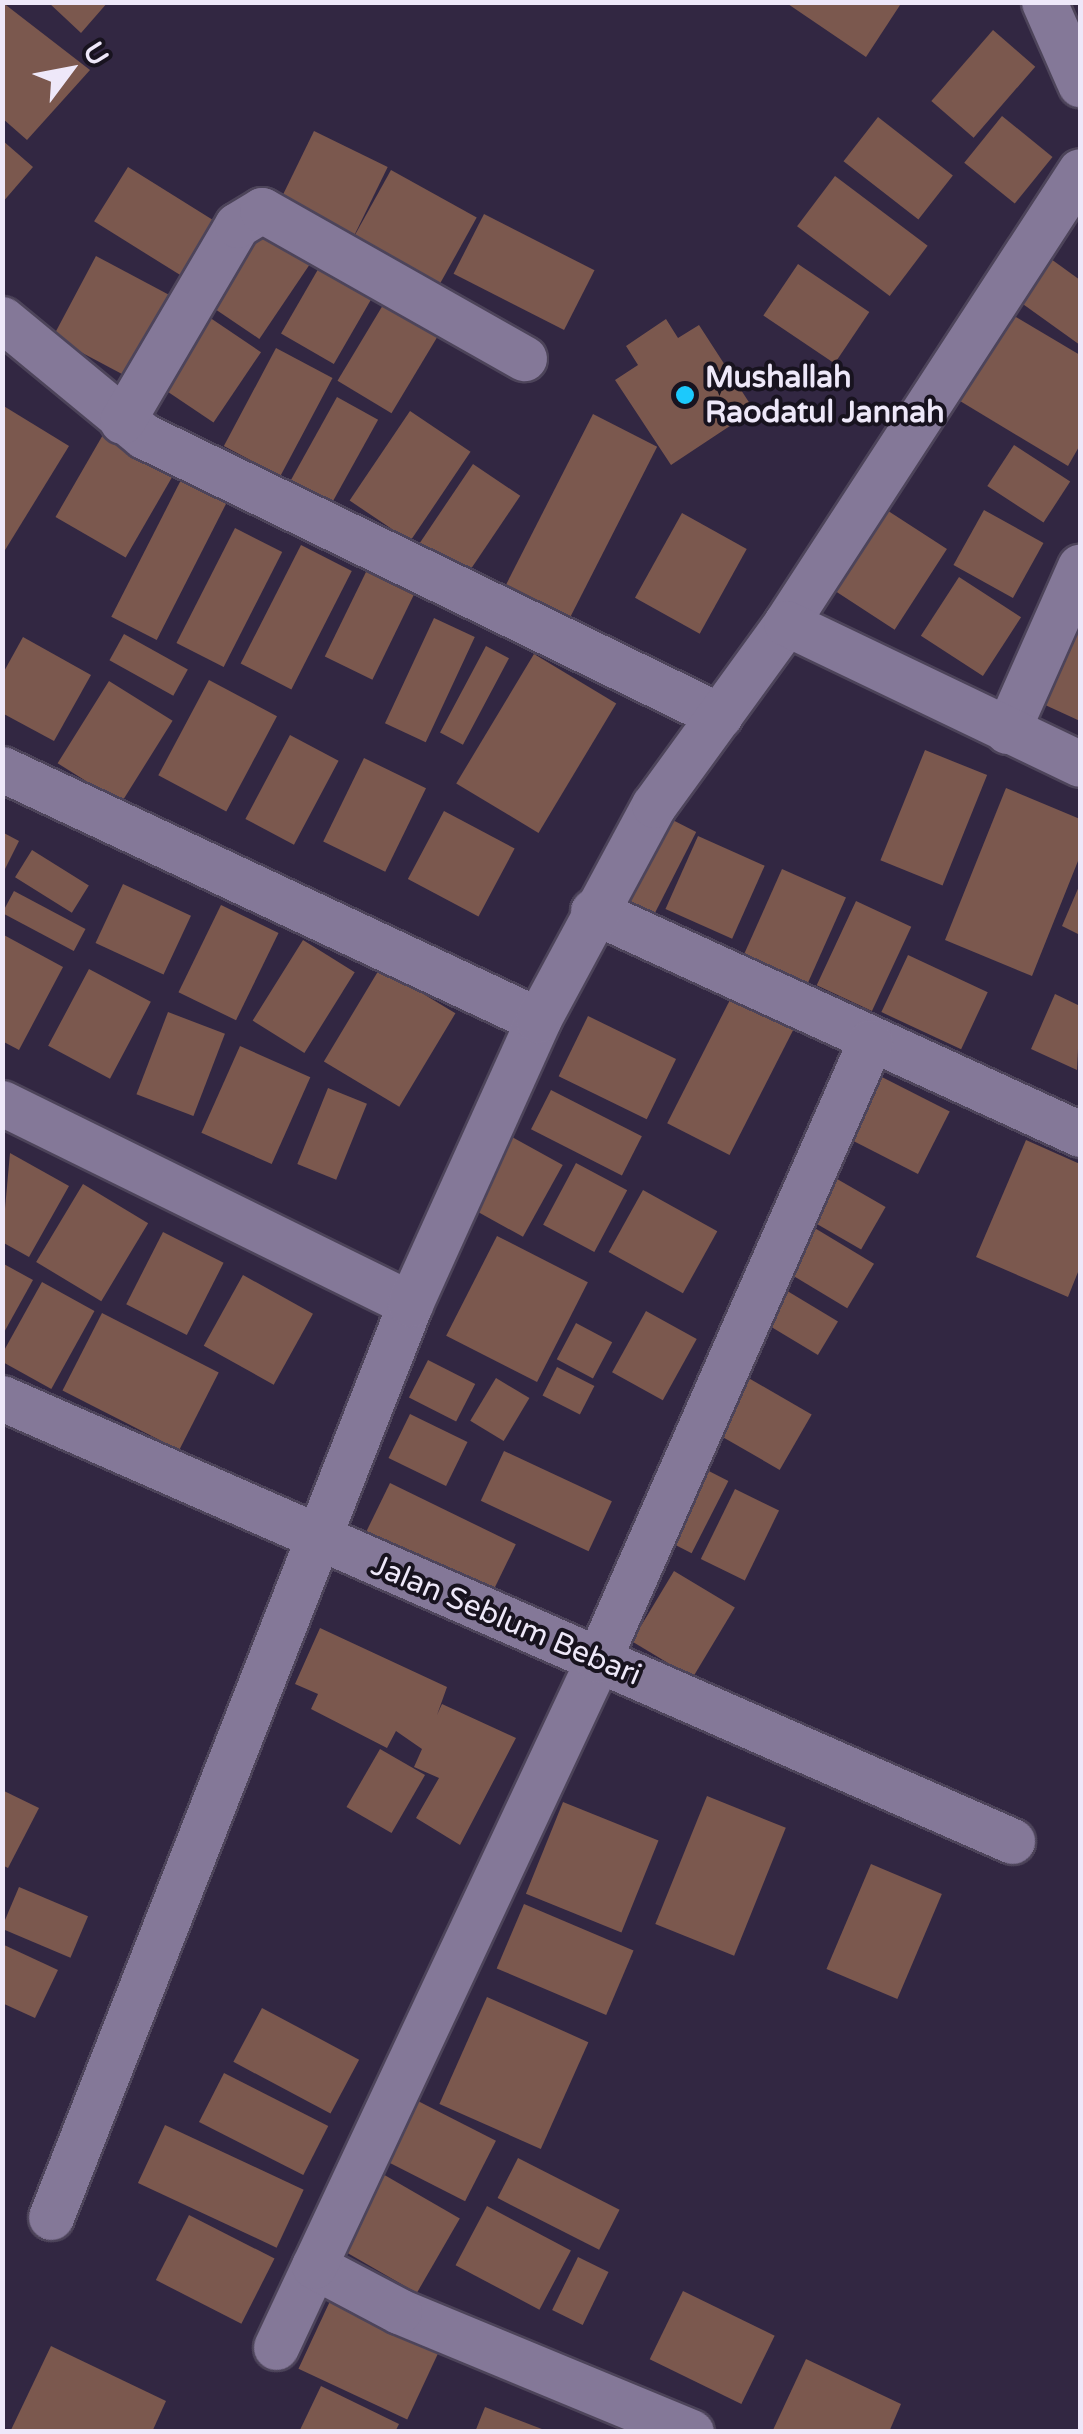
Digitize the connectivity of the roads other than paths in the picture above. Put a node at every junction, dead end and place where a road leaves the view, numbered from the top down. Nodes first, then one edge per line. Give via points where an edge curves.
1 (1044, 2) edge
2 (1080, 84) edge
3 (1080, 171) edge
4 (2, 319) edge
5 (524, 358) dead end
6 (122, 421) junction
7 (1080, 566) edge
8 (786, 623) junction
9 (720, 716) junction
10 (1007, 730) junction
11 (1080, 764) edge
12 (2, 769) edge
13 (593, 911) junction
14 (538, 1020) junction
15 (870, 1042) junction
16 (2, 1102) edge
17 (1080, 1134) edge
18 (410, 1304) junction
19 (5, 1404) edge
20 (320, 1542) junction
21 (598, 1660) junction
22 (1012, 1841) dead end
23 (51, 2217) dead end
24 (314, 2266) junction
25 (276, 2347) dead end
26 (691, 2432) edge

1 - 2 street
3 - 8 street
4 - 6 street
5 - 6 street via 262,210 237,226
6 - 9 street
7 - 10 street
8 - 9 street
8 - 10 street
9 - 13 street via 639,827
10 - 11 street
12 - 14 street
13 - 14 street
13 - 15 street
14 - 18 street
15 - 17 street
15 - 21 street
16 - 18 street
18 - 20 street
19 - 20 street, Jalan Seblum Bebari
20 - 21 street, Jalan Seblum Bebari
20 - 23 street
21 - 22 street, Jalan Seblum Bebari
21 - 24 street
24 - 25 street
24 - 26 street via 399,2311

